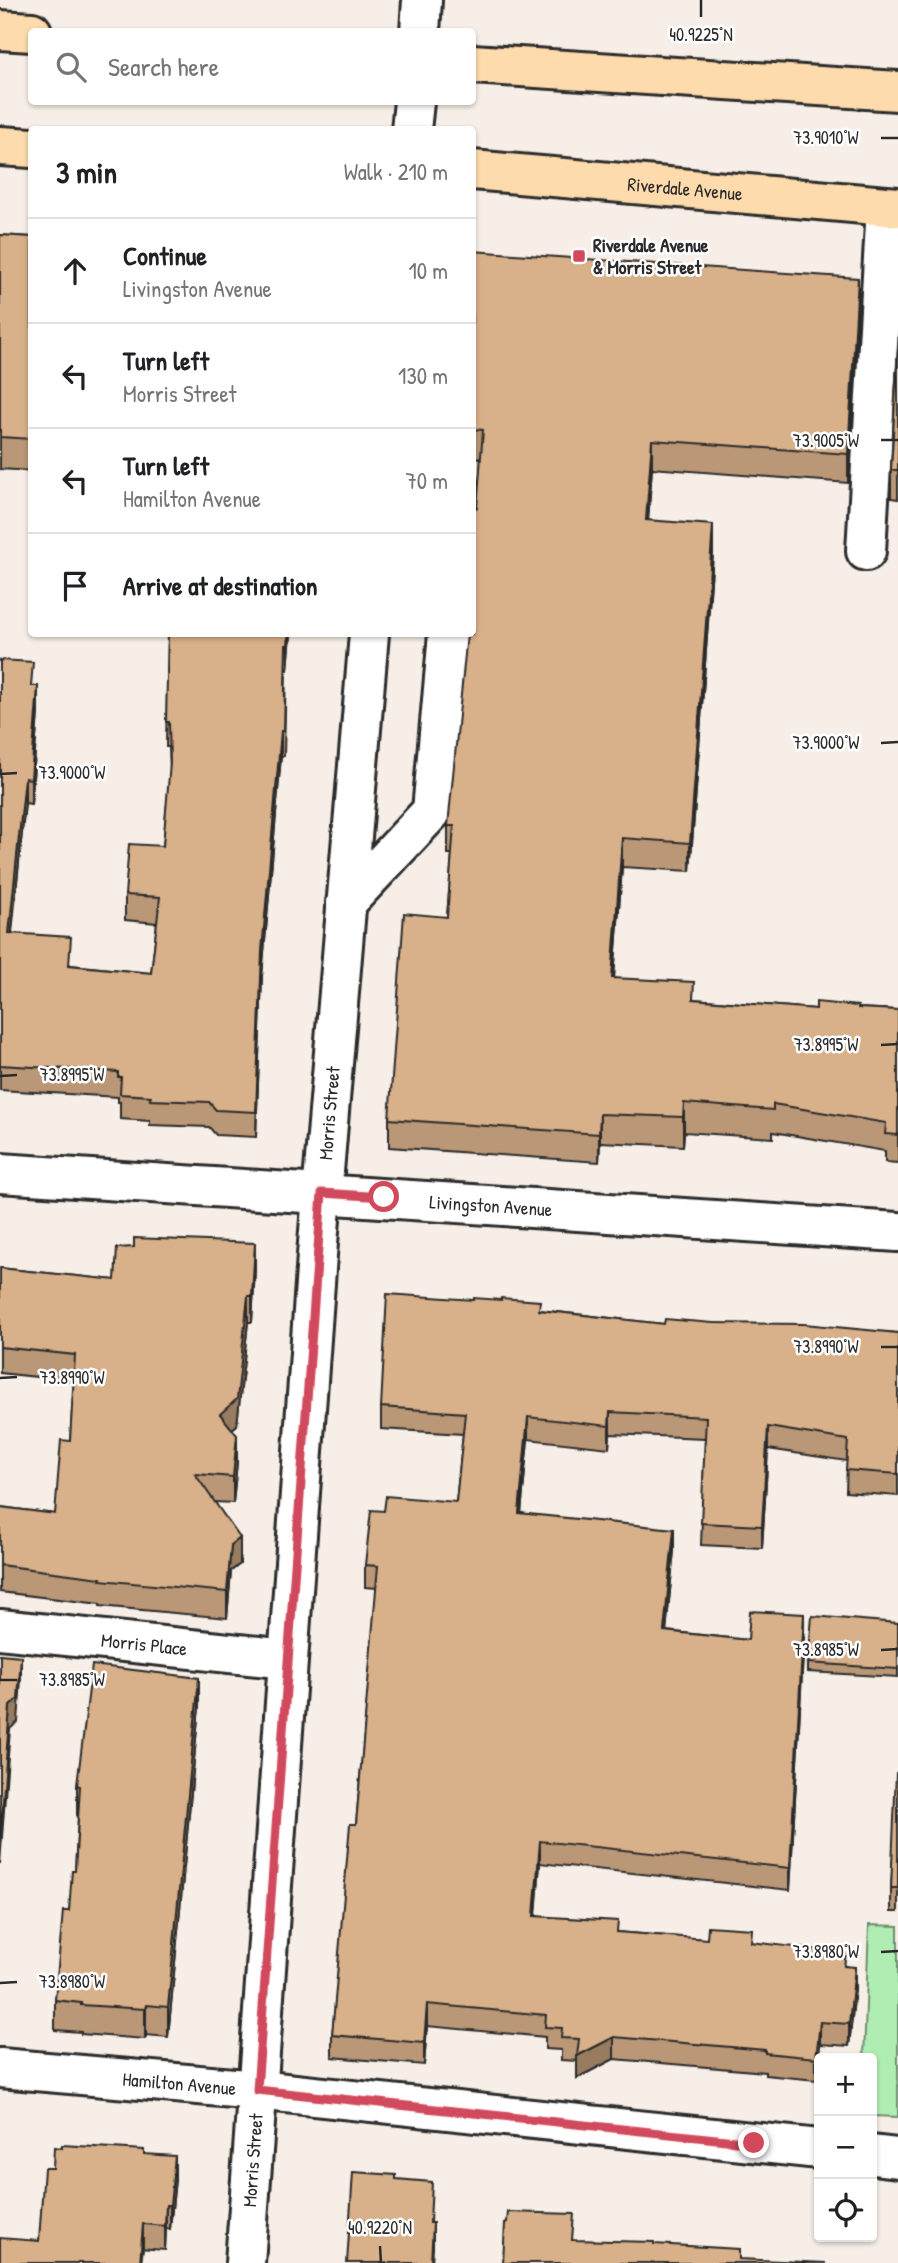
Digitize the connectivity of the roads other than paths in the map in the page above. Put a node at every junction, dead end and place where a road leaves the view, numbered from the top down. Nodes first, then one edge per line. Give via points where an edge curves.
1 (422, 0) edge
2 (420, 28) edge
3 (0, 30) edge
4 (28, 32) edge
5 (476, 64) edge
6 (898, 91) edge
7 (414, 105) edge
8 (411, 126) edge
9 (0, 146) edge
10 (28, 148) edge
11 (476, 170) edge
12 (892, 207) edge
13 (866, 551) dead end
14 (369, 637) edge
15 (448, 637) edge
16 (346, 903) junction
17 (0, 1173) edge
18 (322, 1193) junction
19 (898, 1232) edge
20 (0, 1629) edge
21 (288, 1660) junction
22 (0, 2068) edge
23 (257, 2090) junction
24 (814, 2148) edge
25 (877, 2156) edge
26 (898, 2158) edge
27 (245, 2263) edge

1 - 2 street
3 - 4 main road
5 - 6 main road
7 - 8 street
9 - 10 main road
11 - 12 main road, Riverdale Avenue
12 - 13 street
14 - 16 street, Morris Street
15 - 16 street via 432,811
16 - 18 street, Morris Street
17 - 18 street, Livingston Avenue
18 - 19 street, Livingston Avenue
18 - 21 street, Morris Street
20 - 21 street, Morris Place
21 - 23 street, Morris Street
22 - 23 street, Hamilton Avenue
23 - 24 street, Hamilton Avenue
23 - 27 street, Morris Street
25 - 26 street

